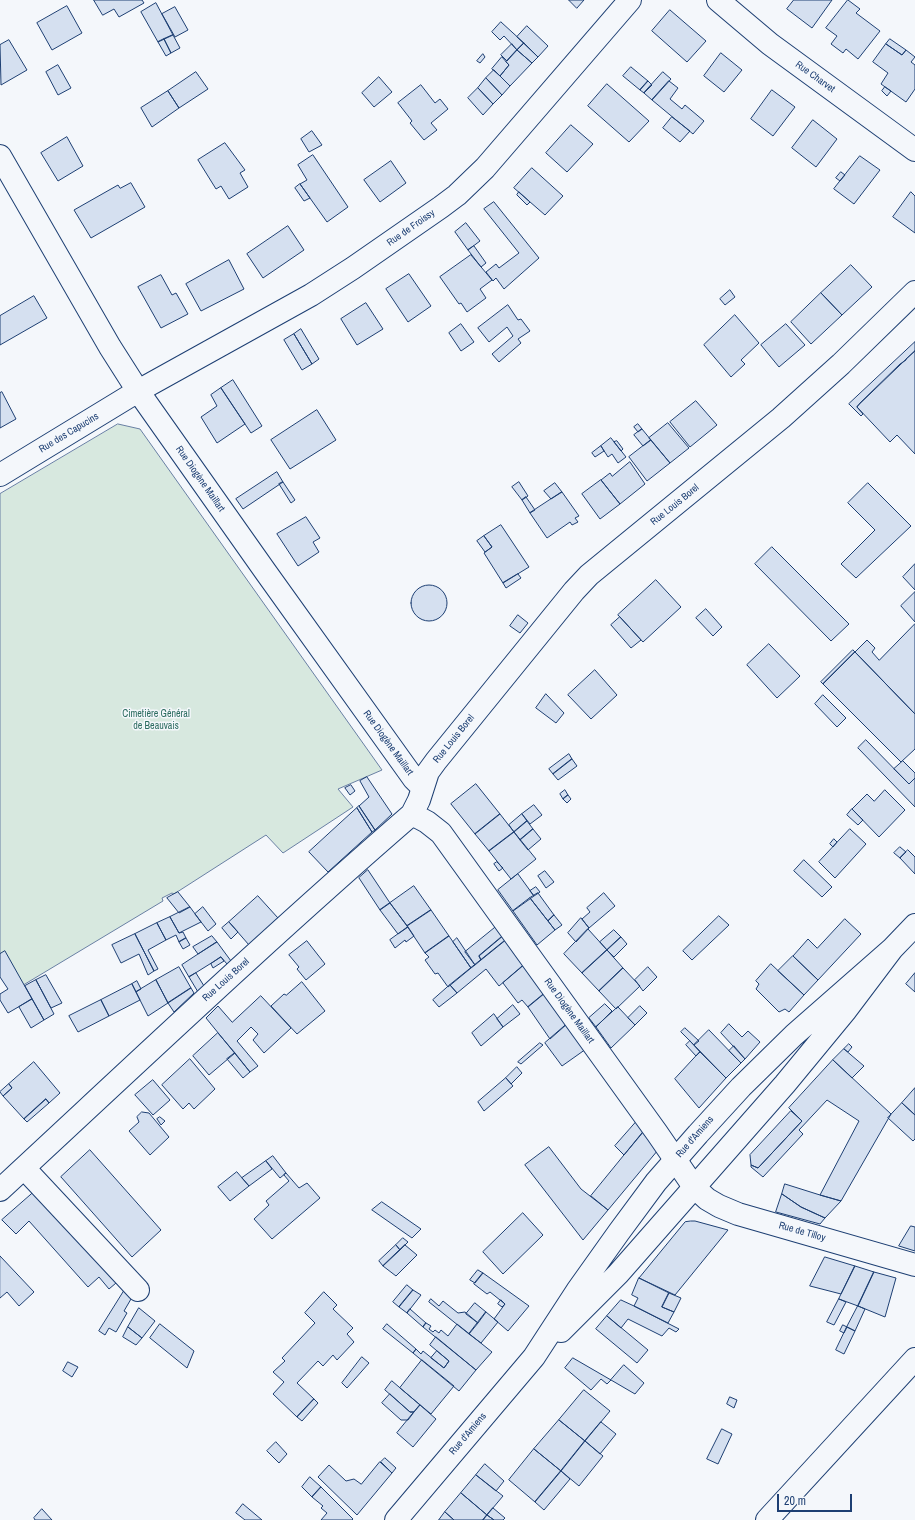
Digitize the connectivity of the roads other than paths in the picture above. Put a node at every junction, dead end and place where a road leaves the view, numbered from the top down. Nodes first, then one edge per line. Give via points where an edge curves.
1 (630, 0) edge
2 (718, 0) edge
3 (915, 150) edge
4 (0, 156) edge
5 (915, 292) edge
6 (138, 391) junction
7 (0, 475) edge
8 (422, 787) junction
9 (412, 814) junction
10 (915, 925) edge
11 (892, 949) junction
12 (675, 1161) junction
13 (24, 1168) junction
14 (694, 1187) junction
15 (0, 1190) edge
16 (915, 1265) edge
17 (138, 1290) dead end
18 (534, 1357) junction
19 (915, 1359) edge
20 (399, 1517) edge
21 (767, 1520) edge

1 - 6 street, Rue de Froissy via 485,168 457,194 311,295
2 - 3 street, Rue Charvet via 770,44
4 - 6 street, Rue Diogène Maillart
5 - 8 street, Rue Louis Borel via 781,418 581,582 436,761
6 - 7 street, Rue des Capucins
6 - 8 street, Rue Diogène Maillart
8 - 9 street, Rue Louis Borel
9 - 12 street, Rue Diogène Maillart via 434,828 447,841
9 - 13 street, Rue Louis Borel via 194,1009
10 - 11 street, Rue d'Amiens
11 - 12 street, Rue d'Amiens via 794,1034 730,1098
11 - 14 street, Rue d'Amiens via 805,1061
12 - 14 street, Rue Diogène Maillart
12 - 18 street, Rue d'Amiens via 656,1182 595,1265
13 - 15 street, Rue Louis Borel
13 - 17 street
14 - 16 street, Rue de Tilloy via 707,1198 738,1214
14 - 18 street, Rue d'Amiens via 618,1274
18 - 20 street, Rue d'Amiens
19 - 21 street

